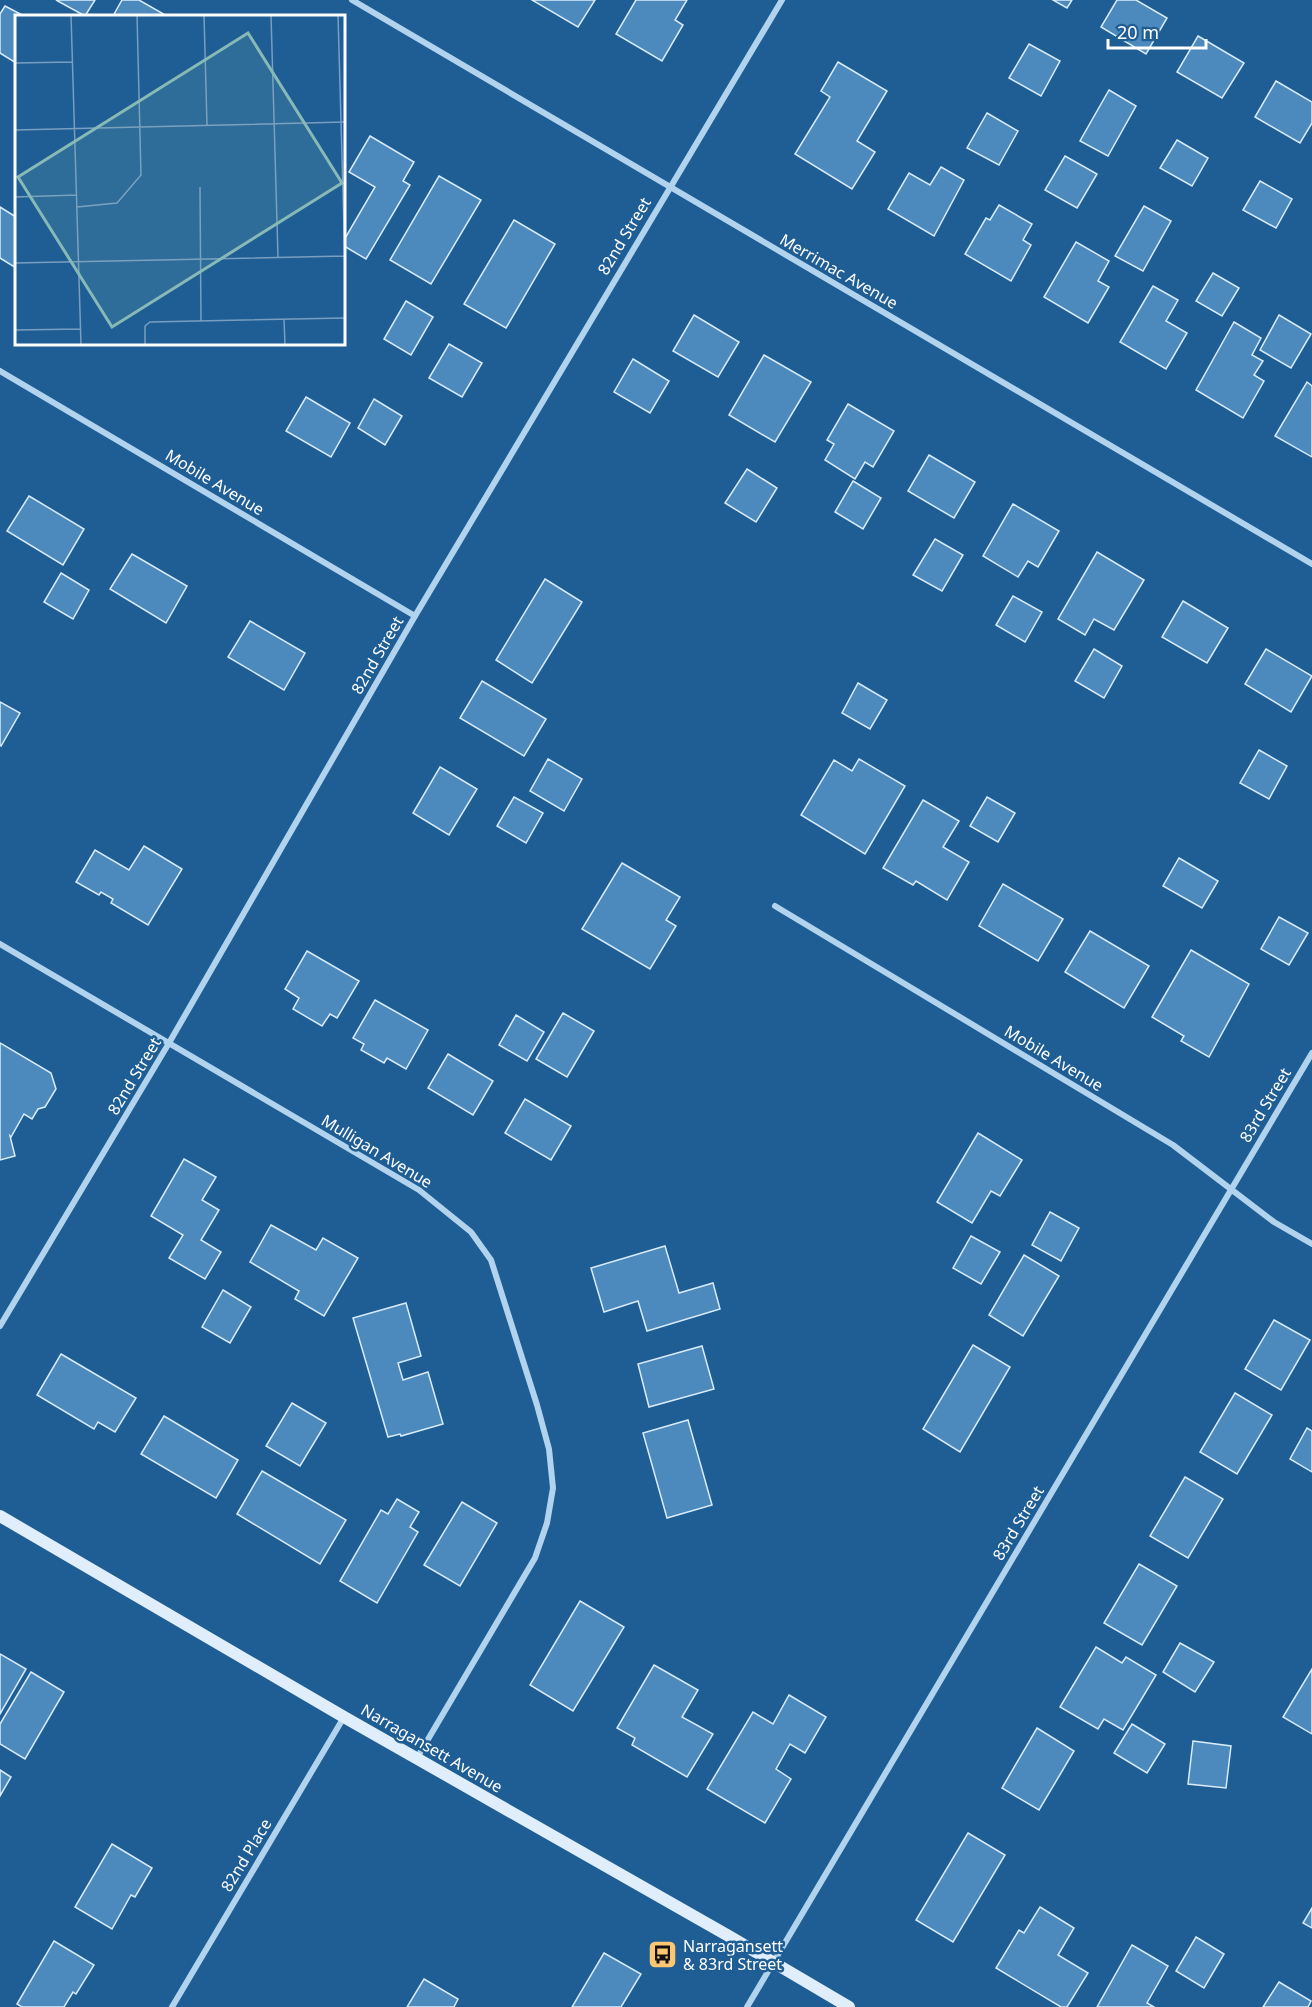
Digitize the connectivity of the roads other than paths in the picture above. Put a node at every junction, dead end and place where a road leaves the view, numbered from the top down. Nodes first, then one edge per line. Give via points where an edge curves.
1 (352, 0) edge
2 (782, 0) edge
3 (669, 187) junction
4 (0, 371) edge
5 (1312, 564) edge
6 (416, 616) junction
7 (775, 906) dead end
8 (0, 945) edge
9 (169, 1043) junction
10 (1312, 1053) edge
11 (1231, 1189) junction
12 (1312, 1244) edge
13 (0, 1326) edge
14 (0, 1516) edge
15 (344, 1717) junction
16 (417, 1758) junction
17 (773, 1962) junction
18 (172, 2007) edge
19 (747, 2007) edge
20 (849, 2007) edge

1 - 3 street, Merrimac Avenue
2 - 3 street, 82nd Street
3 - 5 street, Merrimac Avenue
3 - 6 street, 82nd Street
4 - 6 street, Mobile Avenue
6 - 9 street, 82nd Street
7 - 11 street, Mobile Avenue via 1173,1145
8 - 9 street, Mulligan Avenue
9 - 13 street, 82nd Street
9 - 16 street, Mulligan Avenue via 419,1190 471,1232 491,1260 549,1449 553,1488 535,1558
10 - 11 street, 83rd Street
11 - 12 street, Mobile Avenue via 1274,1222
11 - 17 street, 83rd Street
14 - 15 street, Narragansett Avenue
15 - 16 street, Narragansett Avenue
15 - 18 street, 82nd Place
16 - 17 street, Narragansett Avenue
17 - 19 street, 83rd Street
17 - 20 street, Narragansett Avenue

